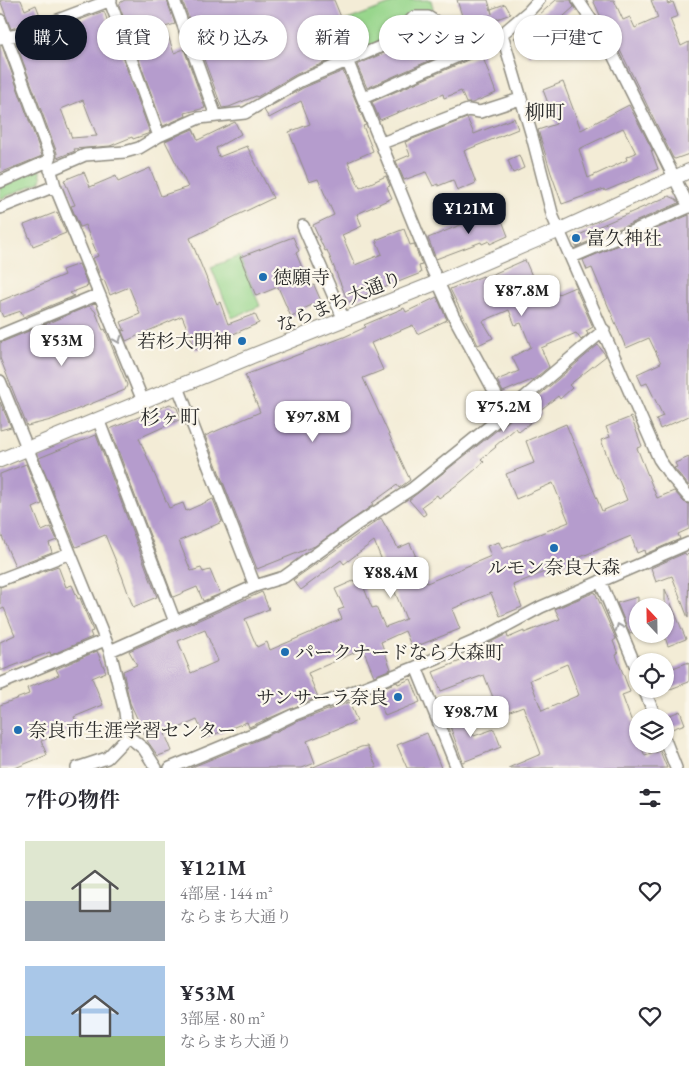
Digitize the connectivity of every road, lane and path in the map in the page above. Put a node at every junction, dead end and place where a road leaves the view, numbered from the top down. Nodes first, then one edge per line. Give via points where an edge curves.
1 (110, 0) edge
2 (174, 0) edge
3 (539, 0) edge
4 (578, 0) edge
5 (527, 5) edge
6 (0, 20) edge
7 (504, 32) edge
8 (3, 37) edge
9 (504, 41) edge
10 (347, 60) joint
11 (449, 60) edge
12 (363, 98) junction
13 (520, 99) junction
14 (216, 116) junction
15 (159, 136) junction
16 (382, 143) junction
17 (49, 166) junction
18 (689, 171) edge
19 (674, 178) junction
20 (0, 182) edge
21 (55, 186) junction
22 (689, 207) edge
23 (0, 208) edge
24 (303, 226) dead end
25 (560, 230) junction
26 (572, 257) junction
27 (438, 282) junction
28 (100, 294) junction
29 (344, 320) junction
30 (604, 330) junction
31 (0, 335) edge
32 (0, 381) edge
33 (178, 387) junction
34 (143, 401) junction
35 (506, 413) junction
36 (98, 419) junction
37 (28, 449) junction
38 (0, 460) edge
39 (689, 497) edge
40 (689, 543) edge
41 (70, 553) junction
42 (0, 580) edge
43 (600, 581) junction
44 (255, 586) junction
45 (175, 622) junction
46 (105, 640) junction
47 (110, 651) junction
48 (630, 653) edge
49 (416, 667) junction
50 (0, 684) edge
51 (128, 736) junction
52 (670, 753) edge
53 (77, 768) edge
54 (156, 768) edge
55 (170, 768) edge
56 (457, 768) edge
57 (676, 768) edge

1 - 8 street via 18,35
1 - 15 street
2 - 14 street
3 - 5 street
4 - 19 street via 608,46
5 - 7 street
6 - 8 street
8 - 17 street via 50,156
9 - 13 street
10 - 12 street
10 - 14 street via 245,113
11 - 12 street
12 - 16 street
13 - 16 street via 480,112 468,110
13 - 25 street via 553,217
14 - 15 street via 199,118
15 - 17 street via 125,152 86,155
16 - 27 street
17 - 20 street
17 - 21 street
18 - 19 street, ならまち大通り
19 - 22 street
19 - 25 street, ならまち大通り
21 - 23 street
21 - 28 street
22 - 26 street
24 - 29 street
25 - 26 street
25 - 27 street, ならまち大通り
26 - 30 street
27 - 29 street, ならまち大通り
27 - 35 street
28 - 31 street
28 -> 34 street
29 - 33 street, ならまち大通り
30 - 35 street
30 - 39 street via 659,459
32 - 37 street
33 - 34 street, ならまち大通り
33 - 44 street
34 - 36 street, ならまち大通り
35 - 44 street via 413,488 284,577
36 - 37 street, ならまち大通り
36 - 45 street
37 - 38 street, ならまち大通り
37 - 41 street
40 - 43 street
41 - 42 street
41 - 46 street
48 -> 43 street
43 - 49 street
44 - 45 street
45 - 47 street
46 - 47 street
46 - 50 street
47 - 51 street
49 - 55 street
49 - 56 street
51 - 53 street via 107,758
51 - 54 street via 144,750
52 - 57 street

